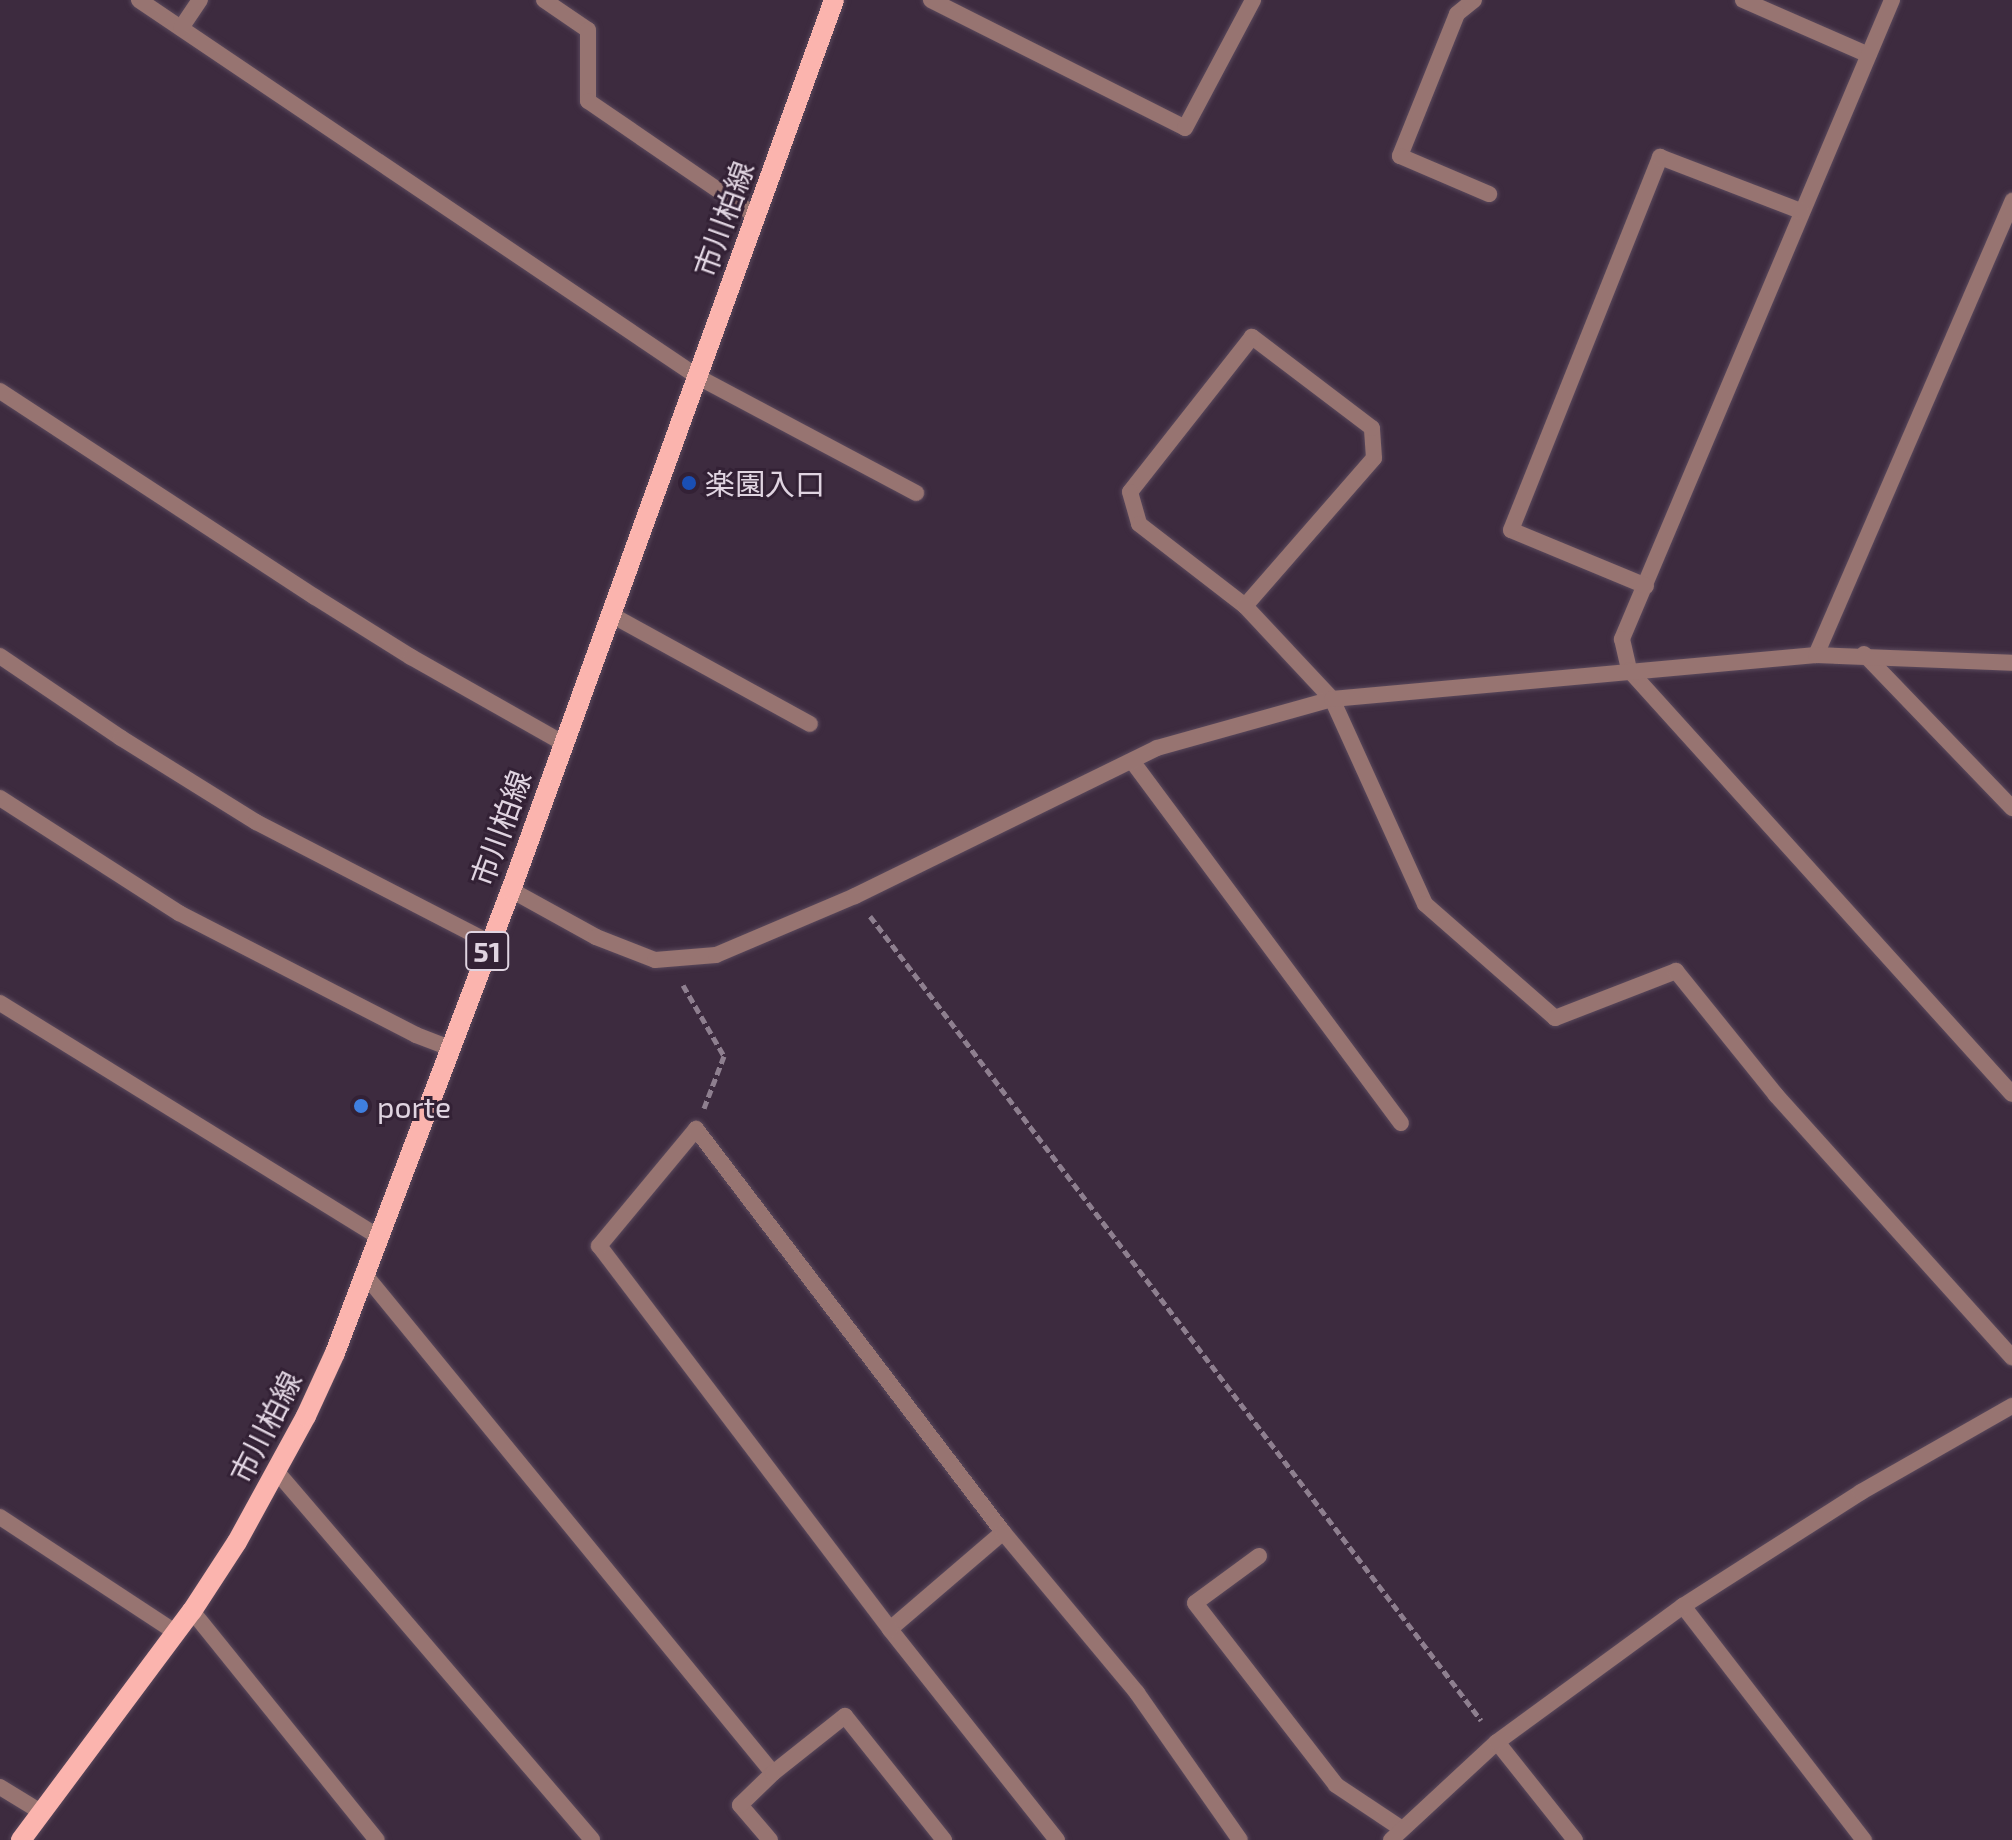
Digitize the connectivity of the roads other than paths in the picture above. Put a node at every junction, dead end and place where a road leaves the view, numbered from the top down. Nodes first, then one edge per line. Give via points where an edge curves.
1 (139, 0) edge
2 (200, 0) edge
3 (544, 0) edge
4 (834, 0) edge
5 (931, 0) edge
6 (1253, 0) edge
7 (1474, 0) edge
8 (1743, 0) edge
9 (1892, 0) edge
10 (181, 28) junction
11 (1869, 55) junction
12 (1489, 194) dead end
13 (2012, 201) edge
14 (1801, 211) junction
15 (756, 216) junction
16 (698, 377) junction
17 (0, 391) edge
18 (916, 493) dead end
19 (1646, 586) junction
20 (1245, 606) junction
21 (610, 614) junction
22 (1864, 654) junction
23 (1816, 655) junction
24 (0, 656) edge
25 (2012, 663) edge
26 (1629, 670) junction
27 (1332, 699) junction
28 (810, 724) dead end
29 (563, 743) junction
30 (1132, 761) junction
31 (0, 798) edge
32 (2012, 808) edge
33 (511, 890) junction
34 (490, 943) junction
35 (0, 1003) edge
36 (450, 1048) junction
37 (2012, 1094) edge
38 (1401, 1123) dead end
39 (379, 1237) junction
40 (366, 1276) junction
41 (2012, 1357) edge
42 (2011, 1408) edge
43 (277, 1472) junction
44 (0, 1517) edge
45 (1003, 1532) junction
46 (1259, 1556) dead end
47 (1683, 1606) junction
48 (192, 1611) junction
49 (890, 1629) junction
50 (175, 1632) junction
51 (1497, 1742) junction
52 (773, 1773) junction
53 (0, 1787) edge
54 (41, 1812) junction
55 (1396, 1834) edge
56 (21, 1840) edge
57 (377, 1840) edge
58 (592, 1840) edge
59 (770, 1840) edge
60 (944, 1840) edge
61 (1057, 1840) edge
62 (1240, 1840) edge
63 (1575, 1840) edge
64 (1864, 1840) edge

1 - 10 street
2 - 10 street
3 - 15 street via 588,30 588,101
4 - 15 main road, 市川柏線 / 51
5 - 6 street via 1185,128
7 - 12 street via 1457,14 1400,156
8 - 11 street
9 - 11 street
10 - 16 street
11 - 14 street
13 - 23 street
14 - 19 street
14 - 19 street via 1660,157 1511,530
15 - 16 main road, 市川柏線 / 51
16 - 18 street
16 - 21 main road, 市川柏線 / 51
17 - 29 street via 327,605
19 - 26 street via 1622,639
20 - 20 street via 1139,524 1130,492 1252,337 1372,428 1374,458
20 - 27 street
21 - 28 street
21 - 29 main road, 市川柏線 / 51
22 - 23 street
22 - 25 street
22 - 32 street
23 - 26 street
24 - 34 street via 256,822
26 - 27 street
26 - 37 street
27 - 30 street via 1157,748
27 - 41 street via 1425,904 1555,1018 1676,971 1776,1095
29 - 33 main road, 市川柏線 / 51
30 - 33 street via 855,896 716,955 655,960 596,937
30 - 38 street
31 - 36 street via 179,913
33 - 34 main road, 市川柏線 / 51
34 - 36 main road, 市川柏線 / 51
35 - 39 street
36 - 39 main road, 市川柏線 / 51
39 - 40 main road, 市川柏線 / 51
40 - 43 main road, 市川柏線 / 51
40 - 52 street
42 - 47 street via 1861,1492
43 - 48 main road, 市川柏線 / 51
43 - 58 street
44 - 50 street
45 - 49 street
45 - 49 street via 696,1129 599,1246
45 - 62 street via 1137,1693
46 - 55 street via 1195,1603 1336,1785
47 - 51 street
47 - 64 street
48 - 50 main road, 市川柏線 / 51
48 - 57 street
49 - 61 street
50 - 54 main road, 市川柏線 / 51
51 - 55 street
51 - 63 street
52 - 59 street via 740,1805
52 - 60 street via 845,1716
53 - 54 street
54 - 56 main road, 市川柏線 / 51

